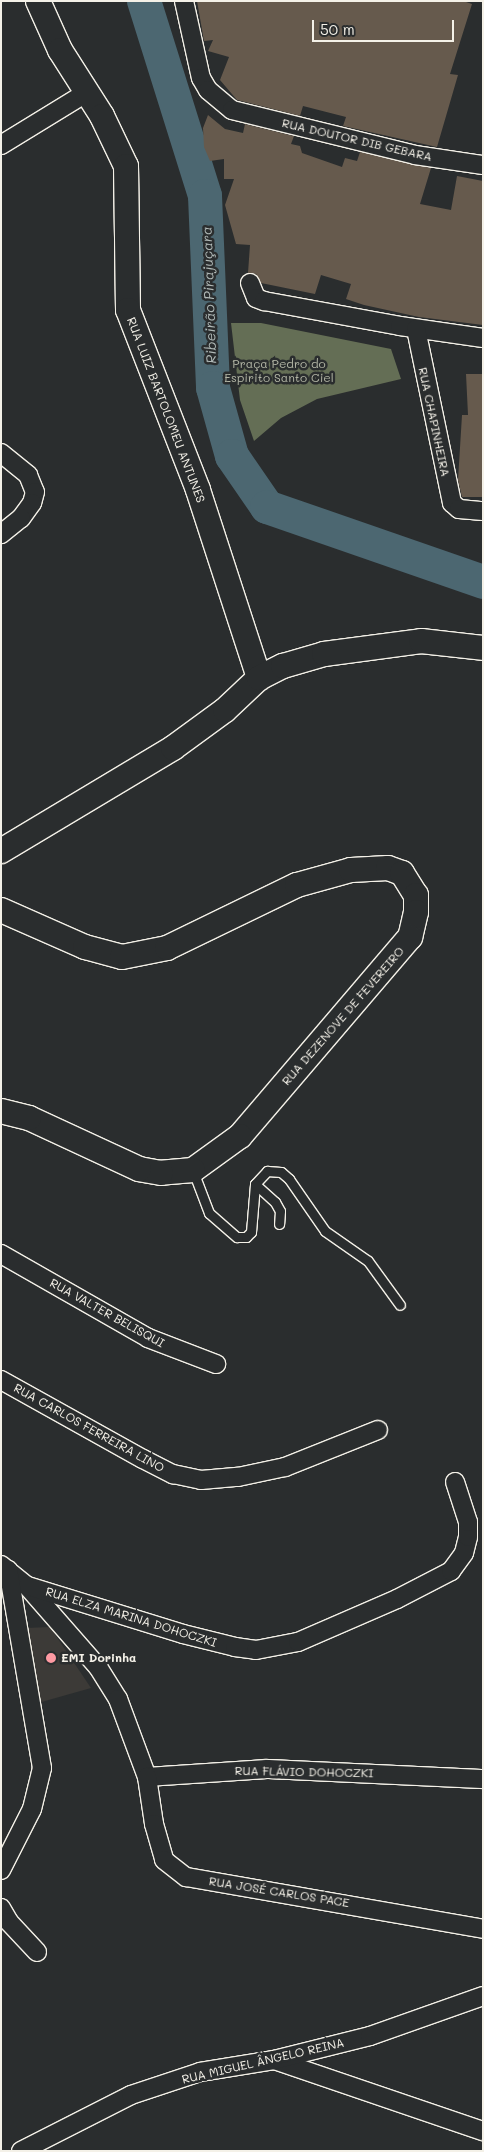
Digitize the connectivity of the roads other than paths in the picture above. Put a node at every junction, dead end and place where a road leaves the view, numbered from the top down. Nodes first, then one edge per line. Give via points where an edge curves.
1 (38, 1) edge
2 (184, 1) edge
3 (86, 93) junction
4 (1, 145) edge
5 (483, 165) edge
6 (250, 283) dead end
7 (416, 329) junction
8 (483, 338) edge
9 (1, 453) edge
10 (483, 511) edge
11 (1, 534) edge
12 (483, 648) edge
13 (259, 678) junction
14 (1, 851) edge
15 (1, 910) edge
16 (1, 1111) edge
17 (193, 1170) junction
18 (255, 1184) junction
19 (279, 1224) dead end
20 (1, 1254) edge
21 (400, 1305) dead end
22 (216, 1364) dead end
23 (1, 1380) edge
24 (378, 1430) dead end
25 (455, 1482) dead end
26 (4, 1567) edge
27 (27, 1586) junction
28 (147, 1777) junction
29 (483, 1779) edge
30 (1, 1870) edge
31 (1, 1908) edge
32 (483, 1929) edge
33 (38, 1952) dead end
34 (483, 1996) edge
35 (274, 2060) junction
36 (483, 2131) edge
37 (21, 2151) edge

1 - 3 street, RUA LUIZ BARTOLOMEU ANTUNES via 60,50
2 - 5 street, RUA DOUTOR DIB GEBARA via 200,78 208,90 232,110 416,155
3 - 4 street
3 - 13 street, RUA LUIZ BARTOLOMEU ANTUNES via 115,140 126,166 128,310 198,490
6 - 7 street via 256,298 264,302
7 - 8 street
7 - 10 street, RUA CHAPINHEIRA via 450,498 454,506 462,510
9 - 11 street via 28,475 35,492 32,503 21,518
12 - 13 street via 421,641 374,647 324,654 283,666
13 - 14 street via 225,710 173,748
15 - 17 street, RUA DEZENOVE DE FEVEREIRO via 85,947 122,957 167,948 296,885 352,870 388,868 402,874 408,881 416,895 410,937 240,1136
16 - 17 street, RUA DEZENOVE DE FEVEREIRO via 29,1118 139,1169 171,1173
17 - 18 lane via 209,1213 237,1237 246,1237 251,1232
18 - 19 lane via 280,1210
18 - 21 lane via 267,1171 280,1172 289,1179 325,1232 368,1262
20 - 22 street, RUA VALTER BELISQUI via 148,1338
23 - 24 street, RUA CARLOS FERREIRA LINO via 173,1474 201,1480 238,1477 285,1467
25 - 27 street, RUA ELZA MARINA DOHOCZKI via 468,1522 468,1537 464,1553 451,1570 397,1600 298,1642 256,1650 235,1647
26 - 27 street
26 - 30 street via 42,1768 32,1809
27 - 28 street via 98,1667 118,1700
28 - 29 street, RUA FLÁVIO DOHOCZKI via 267,1769
28 - 32 street, RUA JOSÉ CARLOS PACE via 154,1824 164,1860 174,1871 186,1877
31 - 33 street via 9,1922
34 - 35 street, RUA MIGUEL ÂNGELO REINA via 370,2036
35 - 36 street
35 - 37 street, RUA MIGUEL ÂNGELO REINA via 200,2072 131,2095

